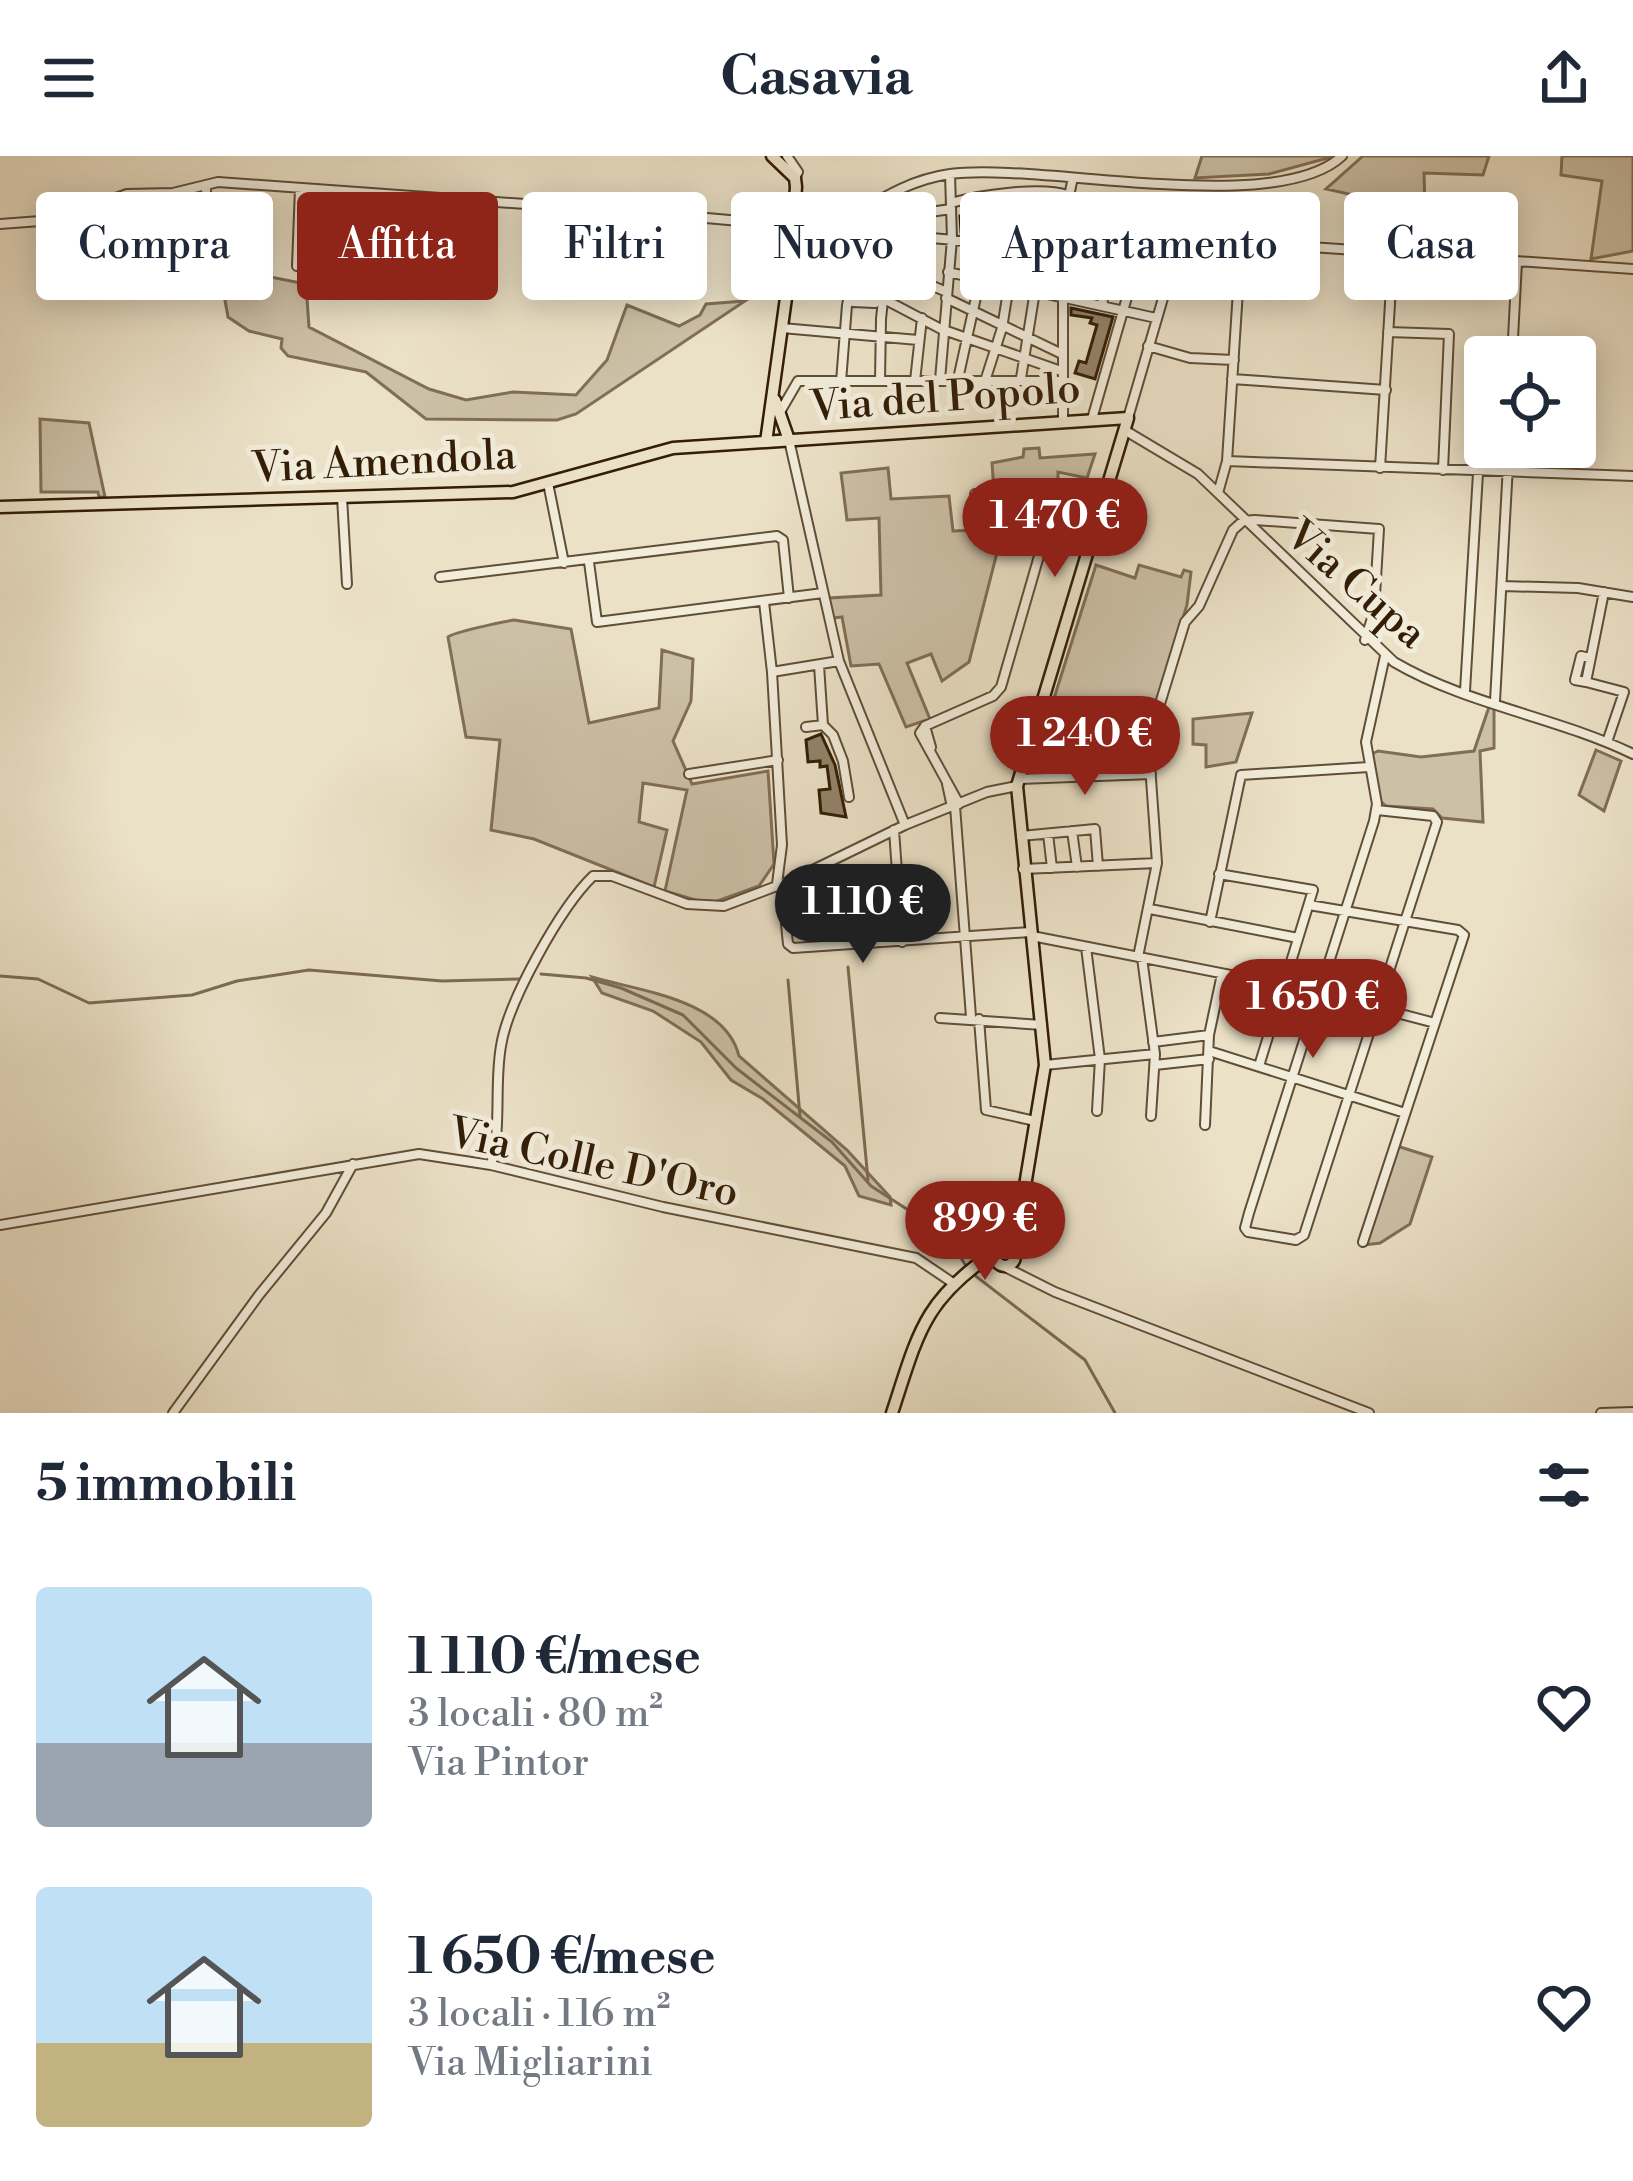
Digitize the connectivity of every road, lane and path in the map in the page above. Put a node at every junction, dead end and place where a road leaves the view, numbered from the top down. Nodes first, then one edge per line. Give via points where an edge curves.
1 (772, 156) edge
2 (787, 156) edge
3 (1342, 156) edge
4 (950, 174) junction
5 (1029, 174) junction
6 (795, 178) junction
7 (1074, 181) junction
8 (206, 185) junction
9 (300, 188) junction
10 (206, 192) edge
11 (300, 192) edge
12 (795, 192) edge
13 (897, 192) edge
14 (1027, 192) edge
15 (1069, 192) edge
16 (960, 202) edge
17 (951, 206) junction
18 (936, 208) edge
19 (731, 221) edge
20 (0, 224) edge
21 (936, 238) edge
22 (952, 239) junction
23 (960, 240) edge
24 (1518, 262) edge
25 (1633, 268) edge
26 (948, 272) junction
27 (960, 275) edge
28 (936, 290) edge
29 (946, 295) junction
30 (785, 300) edge
31 (851, 300) edge
32 (882, 300) edge
33 (977, 300) edge
34 (1007, 300) edge
35 (1034, 300) edge
36 (1065, 300) edge
37 (1084, 300) edge
38 (1102, 300) edge
39 (1126, 300) edge
40 (1162, 300) edge
41 (1238, 300) edge
42 (1390, 300) edge
43 (1515, 300) edge
44 (882, 303) junction
45 (1102, 303) junction
46 (850, 304) junction
47 (1124, 308) junction
48 (974, 312) junction
49 (1156, 318) junction
50 (922, 319) junction
51 (782, 328) junction
52 (1002, 328) junction
53 (944, 330) junction
54 (1388, 332) junction
55 (845, 333) junction
56 (1513, 336) edge
57 (882, 337) junction
58 (968, 337) junction
59 (1028, 339) junction
60 (919, 340) junction
61 (1148, 346) junction
62 (996, 348) junction
63 (1062, 353) junction
64 (1025, 359) junction
65 (1234, 360) junction
66 (1061, 376) junction
67 (986, 378) junction
68 (1021, 378) junction
69 (958, 379) junction
70 (1232, 379) junction
71 (940, 380) junction
72 (880, 381) junction
73 (915, 381) junction
74 (841, 382) junction
75 (1386, 390) junction
76 (776, 414) junction
77 (1092, 419) junction
78 (1063, 420) junction
79 (1127, 425) junction
80 (814, 438) junction
81 (778, 441) junction
82 (1227, 461) junction
83 (1380, 468) junction
84 (1508, 468) edge
85 (1443, 470) junction
86 (1478, 473) junction
87 (1508, 474) junction
88 (1633, 476) edge
89 (548, 483) junction
90 (1218, 493) junction
91 (975, 494) dead end
92 (994, 494) junction
93 (342, 497) junction
94 (0, 508) edge
95 (1244, 521) junction
96 (996, 523) dead end
97 (589, 562) junction
98 (564, 563) junction
99 (440, 577) dead end
100 (347, 584) dead end
101 (1502, 586) junction
102 (1604, 592) junction
103 (824, 593) junction
104 (1633, 597) edge
105 (789, 598) junction
106 (764, 602) junction
107 (1365, 640) junction
108 (1385, 656) junction
109 (838, 662) junction
110 (819, 665) junction
111 (772, 672) junction
112 (1465, 691) junction
113 (1496, 701) junction
114 (823, 725) junction
115 (806, 727) dead end
116 (1607, 742) junction
117 (1633, 754) edge
118 (778, 760) junction
119 (1369, 767) junction
120 (689, 774) dead end
121 (1151, 774) junction
122 (1018, 782) junction
123 (849, 797) dead end
124 (955, 806) junction
125 (1377, 811) junction
126 (904, 825) junction
127 (894, 830) junction
128 (1072, 831) junction
129 (1048, 834) junction
130 (1019, 836) junction
131 (1157, 863) junction
132 (1098, 866) junction
133 (1077, 867) junction
134 (1052, 868) junction
135 (1023, 869) junction
136 (1220, 874) junction
137 (780, 885) junction
138 (1309, 905) junction
139 (1150, 909) junction
140 (1345, 911) junction
141 (1405, 921) junction
142 (1210, 922) junction
143 (1030, 934) junction
144 (965, 937) junction
145 (1298, 938) junction
146 (902, 942) junction
147 (1086, 946) junction
148 (1140, 957) junction
149 (1222, 974) junction
150 (1283, 986) junction
151 (1318, 992) junction
152 (1377, 1007) junction
153 (940, 1018) dead end
154 (975, 1018) junction
155 (1435, 1023) junction
156 (1043, 1025) junction
157 (1209, 1035) junction
158 (1153, 1042) junction
159 (1209, 1055) junction
160 (1100, 1059) junction
161 (1155, 1059) junction
162 (1045, 1065) junction
163 (1258, 1066) junction
164 (1291, 1076) junction
165 (1348, 1094) junction
166 (1097, 1112) dead end
167 (1405, 1113) junction
168 (1151, 1116) dead end
169 (1039, 1121) junction
170 (1205, 1125) dead end
171 (353, 1164) junction
172 (491, 1165) junction
173 (0, 1225) edge
174 (1363, 1242) dead end
175 (1005, 1257) junction
176 (953, 1283) junction
177 (1633, 1412) edge
178 (173, 1413) edge
179 (892, 1413) edge
180 (1369, 1413) edge
181 (1601, 1413) edge

1 - 6 main road
2 - 6 street
3 - 7 street via 1308,174 1258,183
4 - 5 street
4 - 13 street
4 - 17 street
5 - 7 street
5 - 14 street
6 - 12 main road
7 - 15 street
8 - 9 street
8 - 10 street
8 - 20 street via 103,200 54,220
9 - 11 street
9 - 19 street
16 - 17 street
17 - 18 street
17 - 22 street
21 - 22 street
22 - 23 street
22 - 26 street
24 - 25 street
26 - 27 street
26 - 29 street
28 - 29 street
29 - 48 street
29 - 53 street
30 - 51 main road
31 - 46 street
32 - 44 street
33 - 48 street
34 - 52 street
35 - 59 street
36 - 63 street
37 - 45 street
38 - 45 street
39 - 47 street
40 - 49 street
41 - 65 street
42 - 54 street
43 - 56 street
44 - 46 street
44 - 50 street
44 - 57 street
45 - 47 street
46 - 46 street via 875,303 877,275 861,274
46 - 55 street
47 - 49 street
47 - 77 street
48 - 52 street
48 - 58 street
49 - 61 street
50 - 53 street
50 - 60 street
51 - 55 street
51 - 76 main road
52 - 59 street
52 - 62 street
53 - 58 street
53 - 71 street
54 - 75 street
54 - 85 street via 1449,334
55 - 57 street
55 - 74 street
57 - 60 street
57 - 72 street
58 - 62 street
58 - 69 street
59 - 63 street
59 - 64 street
60 - 73 street
61 - 65 street
61 - 79 street
62 - 64 street
62 - 67 street
63 - 66 street
64 - 66 street
64 - 68 street
65 - 70 street
66 - 68 street
66 - 78 street
67 - 68 street
67 - 69 street
69 - 71 street
70 - 75 street
70 - 82 street
71 - 73 street
72 - 73 street
72 - 74 street
74 - 76 street via 797,381
75 - 83 street
76 - 80 main road
76 - 81 main road
76 - 81 main road
77 - 78 main road, Via del Popolo
77 - 79 main road, Via del Popolo
78 - 80 main road, Via del Popolo
79 - 90 street, Via Cupa
79 - 122 main road
80 - 81 main road, Via del Popolo
81 - 89 main road, Via Amendola via 673,448
81 - 103 street
82 - 83 street
82 - 90 street
83 - 85 street
84 - 87 street
85 - 86 street
86 - 87 street
86 - 112 street
87 - 88 street
87 - 101 street
89 - 93 main road, Via Amendola via 512,492
89 - 98 street
90 - 95 street, Via Cupa
91 - 92 street
92 - 96 street
92 - 124 street via 1033,495 1050,518 1000,687 925,726
93 - 94 main road, Via Amendola
93 - 100 street
95 - 107 street, Via Cupa
95 - 107 street via 1379,529
95 - 121 street via 1185,622 1153,731
97 - 98 street
97 - 105 street via 777,536
97 - 106 street via 597,622
98 - 99 street
101 - 102 street
101 - 113 street
102 - 104 street
102 - 116 street via 1590,658 1581,656 1574,676 1624,692
103 - 105 street
103 - 109 street
105 - 106 street
106 - 111 street
107 - 108 street, Via Cupa
108 - 112 street, Via Cupa
108 - 119 street via 1366,734
109 - 110 street
109 - 126 street
110 - 111 street
110 - 114 street
111 - 118 street
112 - 113 street, Via Cupa
113 - 116 street, Via Cupa
114 - 115 street
114 - 123 street via 843,761
116 - 117 street, Via Cupa
118 - 120 street
118 - 137 street
119 - 125 street
119 - 136 street via 1241,776
121 - 122 street
121 - 131 street
122 - 124 street
122 - 130 main road
124 - 126 street
124 - 144 street
125 - 140 street
125 - 141 street via 1437,820
126 - 127 street
127 - 137 street
127 - 146 street
128 - 129 street
128 - 132 street via 1095,829
128 - 133 street
129 - 130 street
129 - 134 street
130 - 135 main road
131 - 132 street
131 - 139 street
132 - 133 street
133 - 134 street
134 - 135 street
135 - 143 main road
136 - 138 street via 1305,885
136 - 142 street
137 - 146 street via 793,948
137 - 172 street via 715,907 612,877 593,876 576,892 502,1039
138 - 140 street
138 - 145 street
139 - 142 street
139 - 148 street
140 - 141 street
140 - 151 street
141 - 152 street
141 - 155 street via 1464,934
142 - 145 street
143 - 144 street
143 - 147 street
143 - 156 main road
144 - 146 street
144 - 154 street
145 - 150 street
147 - 148 street
147 - 160 street
148 - 149 street
148 - 158 street
149 - 150 street
149 - 157 street
150 - 151 street
150 - 163 street
151 - 152 street
151 - 164 street
152 - 155 street
152 - 165 street
153 - 154 street
154 - 156 street
154 - 169 street via 986,1110
155 - 167 street
156 - 162 main road
157 - 158 street
157 - 159 street
158 - 161 street
159 - 161 street
159 - 163 street
159 - 170 street
160 - 161 street
160 - 162 street
160 - 166 street
161 - 168 street
162 - 169 main road
163 - 164 street
164 - 165 street
164 - 165 street via 1245,1228 1295,1240 1307,1228
165 - 167 street
167 - 174 street
169 - 175 main road
171 - 172 street, Via Colle D'Oro via 419,1154
171 - 173 street, Via Colle D'Oro
171 - 178 street via 326,1213
172 - 176 street, Via Colle D'Oro via 916,1258
175 - 176 main road via 976,1264
175 - 180 street via 1055,1292
176 - 179 main road via 922,1325
177 - 181 street

